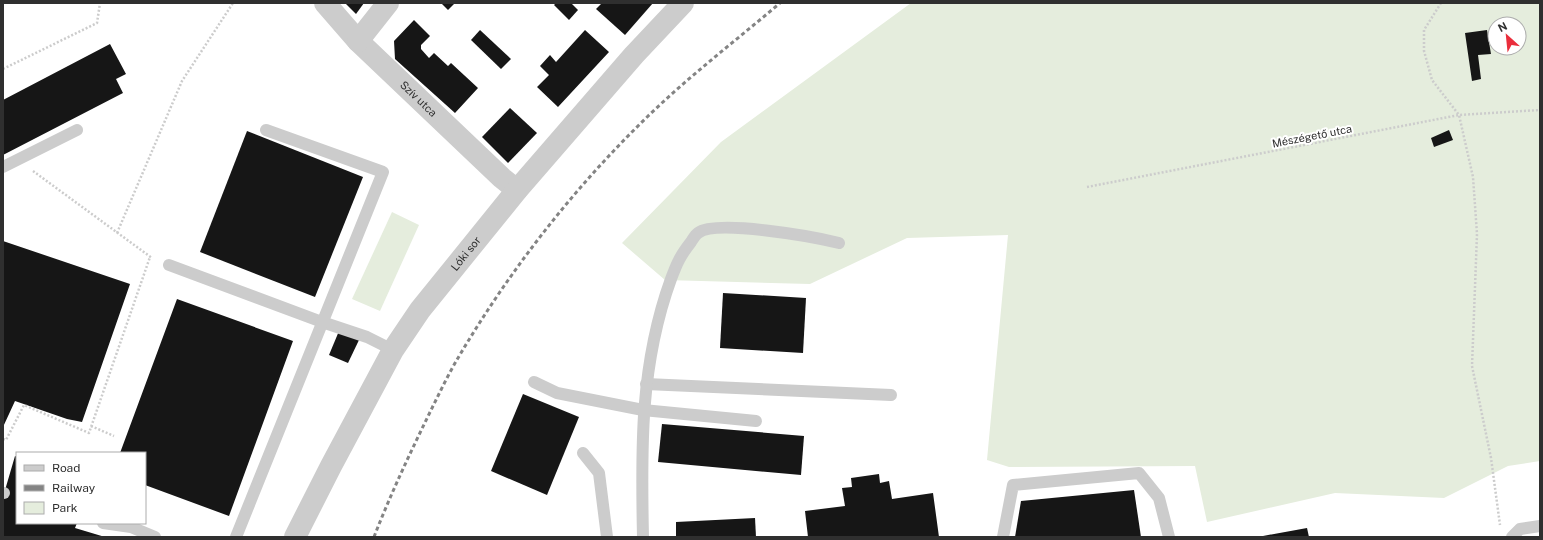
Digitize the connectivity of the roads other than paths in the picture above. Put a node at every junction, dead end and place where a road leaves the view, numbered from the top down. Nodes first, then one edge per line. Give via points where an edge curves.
1 (325, 3) edge
2 (388, 3) edge
3 (683, 3) edge
4 (358, 41) junction
5 (77, 130) dead end
6 (266, 130) dead end
7 (3, 167) edge
8 (517, 190) junction
9 (839, 243) dead end
10 (168, 265) dead end
11 (322, 322) junction
12 (393, 350) junction
13 (534, 382) dead end
14 (646, 384) junction
15 (891, 395) dead end
16 (643, 410) junction
17 (756, 420) dead end
18 (583, 453) dead end
19 (110, 524) edge
20 (1540, 526) edge
21 (1519, 534) edge
22 (155, 537) edge
23 (236, 537) edge
24 (295, 537) edge
25 (607, 537) edge
26 (643, 537) edge
27 (1003, 537) edge
28 (1169, 537) edge

1 - 4 street, Szív utca
2 - 4 street
3 - 8 street, Lóki sor
4 - 8 street, Szív utca
5 - 7 lane
6 - 11 lane via 383,172
8 - 12 street, Lóki sor via 420,310
9 - 14 lane via 811,236 744,229 716,227 699,232 681,255 662,305
10 - 11 lane
11 - 12 lane via 366,337
11 - 23 lane
12 - 24 street, Lóki sor
13 - 16 lane via 557,394
14 - 15 lane
14 - 16 lane
16 - 17 lane
16 - 26 lane
18 - 25 lane via 599,473
19 - 22 lane via 131,527
20 - 21 lane
27 - 28 lane via 1013,485 1139,473 1159,498

